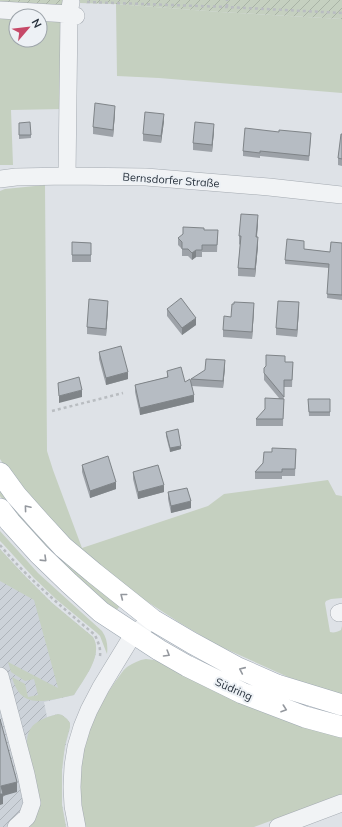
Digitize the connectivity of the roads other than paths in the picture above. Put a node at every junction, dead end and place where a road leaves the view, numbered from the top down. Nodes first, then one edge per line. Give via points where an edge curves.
1 (0, 10) edge
2 (68, 176) junction
3 (0, 179) edge
4 (342, 195) edge
5 (0, 474) edge
6 (0, 509) edge
7 (153, 620) junction
8 (134, 633) junction
9 (0, 676) edge
10 (342, 704) edge
11 (342, 727) edge
12 (342, 803) edge
13 (16, 827) edge
14 (78, 827) edge
15 (278, 827) edge

1 - 2 street via 72,11
2 - 3 street, Bernsdorfer Straße
2 - 4 street, Bernsdorfer Straße via 146,177
7 -> 5 main road, Südring via 63,547
6 -> 8 main road, Südring via 69,584 102,612
7 - 8 street
10 -> 7 main road, Südring via 277,685 236,667
8 -> 11 main road, Südring via 187,666 242,693 305,717
8 - 14 street via 89,710 76,747 72,787
9 - 13 street via 32,803 27,817
12 - 15 street

